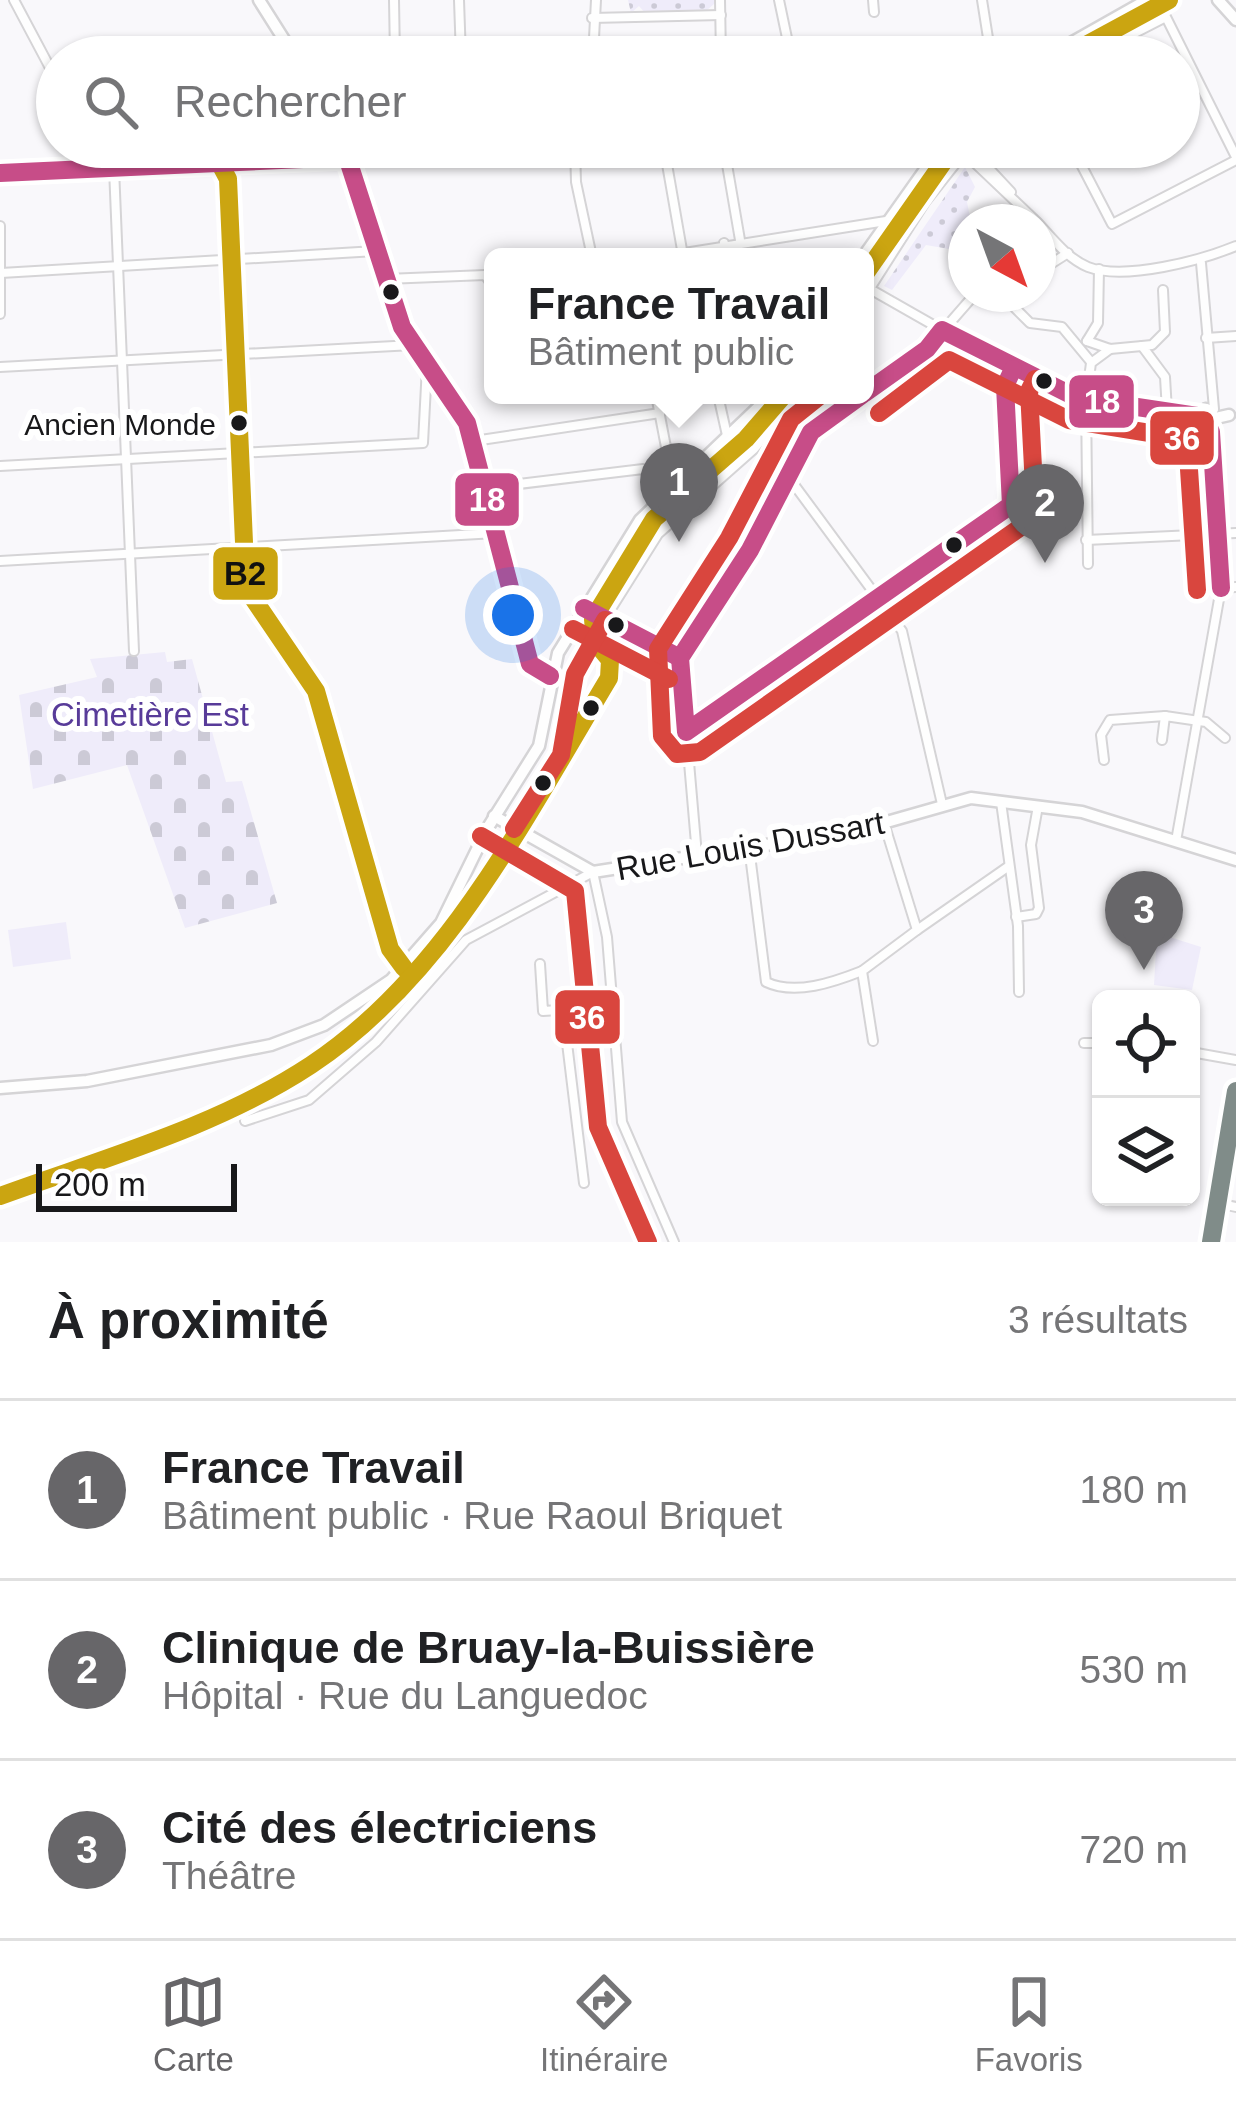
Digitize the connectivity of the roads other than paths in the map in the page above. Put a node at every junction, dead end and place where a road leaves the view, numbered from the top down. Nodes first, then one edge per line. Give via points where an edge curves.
1 (14, 0) edge
2 (259, 0) edge
3 (394, 0) edge
4 (459, 0) edge
5 (596, 0) edge
6 (720, 0) edge
7 (779, 0) edge
8 (874, 0) edge
9 (982, 0) edge
10 (1147, 0) edge
11 (1218, 0) edge
12 (874, 12) dead end
13 (721, 15) junction
14 (592, 18) junction
15 (1236, 20) edge
16 (282, 36) edge
17 (395, 36) edge
18 (460, 36) edge
19 (592, 36) edge
20 (721, 36) edge
21 (787, 36) edge
22 (988, 36) edge
23 (1083, 36) edge
24 (1129, 36) edge
25 (1175, 36) edge
26 (36, 41) edge
27 (1200, 85) edge
28 (1236, 158) edge
29 (109, 168) joint
30 (350, 168) edge
31 (578, 168) edge
32 (668, 168) edge
33 (728, 168) edge
34 (925, 168) edge
35 (951, 168) edge
36 (985, 168) edge
37 (1083, 168) edge
38 (0, 173) edge
39 (1020, 204) edge
40 (886, 221) junction
41 (0, 226) edge
42 (740, 240) junction
43 (1056, 241) edge
44 (724, 243) junction
45 (1236, 246) edge
46 (591, 248) edge
47 (682, 248) edge
48 (694, 248) edge
49 (725, 248) edge
50 (869, 248) edge
51 (376, 251) junction
52 (1068, 253) junction
53 (1056, 261) edge
54 (1201, 263) junction
55 (118, 264) junction
56 (1099, 269) junction
57 (1, 272) edge
58 (484, 275) edge
59 (386, 279) junction
60 (874, 286) edge
61 (1163, 290) dead end
62 (874, 295) edge
63 (958, 312) edge
64 (1019, 312) edge
65 (0, 314) edge
66 (942, 330) junction
67 (1236, 336) edge
68 (1074, 337) junction
69 (1206, 338) junction
70 (1087, 341) junction
71 (413, 345) junction
72 (1142, 346) junction
73 (1110, 349) junction
74 (123, 360) junction
75 (1091, 363) junction
76 (427, 365) junction
77 (0, 367) edge
78 (1013, 369) junction
79 (874, 386) edge
80 (1086, 401) junction
81 (658, 404) edge
82 (720, 404) edge
83 (763, 404) edge
84 (792, 404) edge
85 (850, 404) edge
86 (1167, 411) junction
87 (659, 413) junction
88 (1210, 413) junction
89 (1232, 415) edge
90 (473, 441) junction
91 (728, 441) junction
92 (126, 458) junction
93 (0, 466) edge
94 (787, 475) junction
95 (681, 482) junction
96 (486, 488) junction
97 (664, 495) junction
98 (498, 533) junction
99 (1236, 533) edge
100 (1218, 534) junction
101 (1086, 540) junction
102 (131, 554) junction
103 (0, 561) edge
104 (1088, 564) dead end
105 (1221, 587) junction
106 (1236, 587) edge
107 (879, 597) junction
108 (584, 608) junction
109 (604, 620) junction
110 (134, 651) dead end
111 (680, 658) junction
112 (550, 676) junction
113 (1165, 716) junction
114 (1198, 726) junction
115 (686, 732) junction
116 (1225, 738) dead end
117 (1162, 740) dead end
118 (1104, 760) dead end
119 (1000, 800) junction
120 (942, 804) junction
121 (1038, 806) junction
122 (494, 816) junction
123 (884, 823) junction
124 (1176, 842) junction
125 (749, 847) junction
126 (697, 855) junction
127 (1236, 860) edge
128 (1009, 866) junction
129 (598, 872) junction
130 (1016, 917) junction
131 (917, 929) junction
132 (540, 964) dead end
133 (862, 971) junction
134 (1019, 992) dead end
135 (609, 1007) junction
136 (563, 1010) junction
137 (873, 1041) dead end
138 (1084, 1043) dead end
139 (1092, 1043) edge
140 (1200, 1054) edge
141 (1236, 1060) edge
142 (0, 1088) edge
143 (1236, 1091) edge
144 (245, 1121) dead end
145 (584, 1183) dead end
146 (1217, 1203) junction
147 (1236, 1207) edge
148 (674, 1242) edge
149 (1211, 1242) edge

1 - 26 street
2 - 16 street
3 - 17 street
4 - 18 street
5 - 14 street
6 - 13 street
7 - 21 street
8 - 12 street
9 - 22 street
10 - 23 street
11 - 15 street
13 - 14 street
13 - 20 street
14 - 19 street
24 - 25 street via 1166,17
27 - 28 street
28 - 37 street via 1112,224
29 - 38 street
29 - 55 street
30 - 51 street
31 - 46 street
32 - 47 street
33 - 42 street
34 - 40 street
35 - 60 street
36 - 39 street
40 - 42 street
40 - 50 street
41 - 57 street
42 - 44 street
43 - 52 street
44 - 48 street
44 - 49 street
45 - 54 street
51 - 55 street
51 - 59 street
52 - 53 street
52 - 56 street
54 - 56 street
54 - 69 street
55 - 57 street
55 - 74 street
56 - 70 street via 1098,323
57 - 65 street
58 - 59 street
59 - 71 street
61 - 72 street via 1165,332
62 - 66 street
63 - 66 street
64 - 68 street
66 - 78 street
66 - 79 street
67 - 69 street
68 - 70 street
68 - 75 street
69 - 88 street
70 - 73 street
71 - 74 street
71 - 76 street
72 - 73 street
72 - 86 street via 1166,377
73 - 75 street
74 - 77 street
74 - 92 street
75 - 80 street
76 - 90 street
76 - 92 street via 423,443
78 - 80 street
78 - 107 street via 1005,386 1011,505
80 - 86 street
80 - 101 street
81 - 87 street
82 - 91 street
83 - 91 street
84 - 109 street via 658,535
85 - 94 street via 812,432
86 - 88 street
87 - 90 street
87 - 95 street via 670,468
88 - 89 street
88 - 100 street
90 - 96 street
91 - 95 street
92 - 93 street
92 - 102 street
94 - 107 street
94 - 111 street
95 - 97 street
96 - 97 street via 643,469
96 - 98 street
97 - 108 street
98 - 102 street
98 - 112 street via 530,664
99 - 100 street
100 - 101 street
100 - 105 street
101 - 104 street
102 - 103 street
102 - 110 street
105 - 106 street
105 - 114 street
107 - 115 street
107 - 120 street via 904,636
108 - 109 street
108 - 112 street
109 - 111 street
111 - 115 street
112 - 122 street via 539,746
113 - 114 street
113 - 117 street
113 - 118 street via 1110,720 1101,735
114 - 116 street
114 - 124 street
115 - 126 street
119 - 120 street, Rue Louis Dussart
119 - 121 street, Rue Louis Dussart
119 - 128 street
120 - 123 street, Rue Louis Dussart
121 - 124 street, Rue Louis Dussart
121 - 130 street via 1031,845 1039,908
122 - 129 street, Rue Louis Dussart
122 - 142 street via 446,914 391,980 338,1018 297,1037 212,1056 87,1081
123 - 125 street, Rue Louis Dussart
123 - 131 street
124 - 127 street, Rue Louis Dussart
125 - 126 street, Rue Louis Dussart
125 - 133 street via 764,975 780,988
126 - 129 street, Rue Louis Dussart
128 - 130 street
128 - 131 street
129 - 135 street
129 - 144 street via 466,940 321,1092
130 - 134 street
131 - 133 street
132 - 136 street via 543,1011
133 - 137 street
135 - 136 street
135 - 148 street via 622,1122
136 - 145 street
138 - 139 street
140 - 141 street
143 - 146 street
146 - 147 street
146 - 149 street

